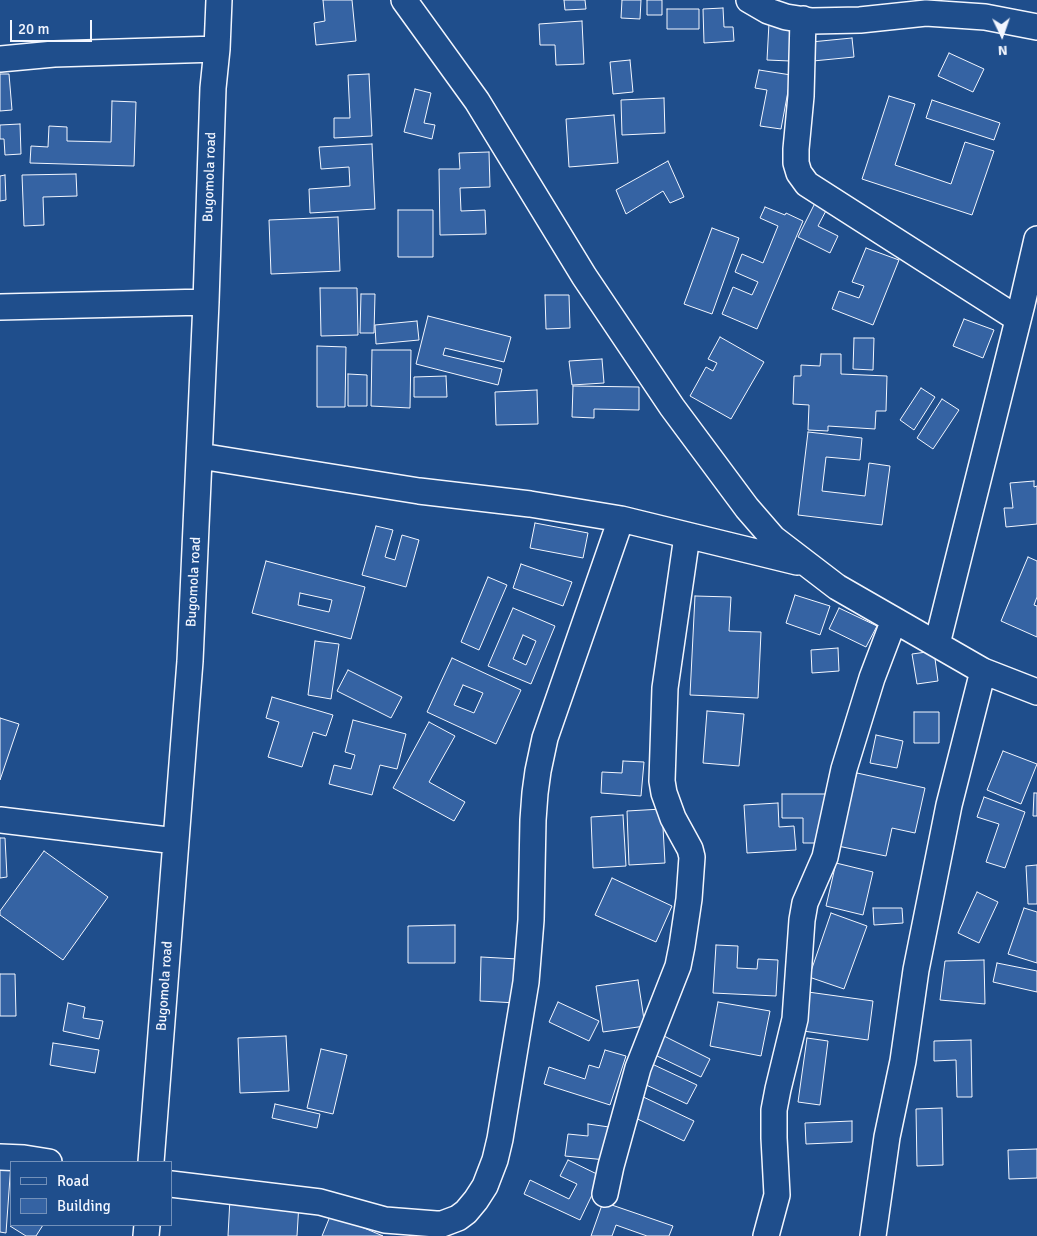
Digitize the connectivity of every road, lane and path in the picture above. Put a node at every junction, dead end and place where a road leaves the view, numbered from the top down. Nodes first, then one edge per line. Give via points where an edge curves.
1 (220, 0) edge
2 (404, 0) edge
3 (749, 0) edge
4 (908, 8) edge
5 (803, 19) junction
6 (1037, 27) edge
7 (217, 49) junction
8 (0, 59) edge
9 (1037, 240) edge
10 (206, 302) junction
11 (0, 307) edge
12 (1026, 311) edge
13 (200, 456) junction
14 (621, 519) junction
15 (688, 536) junction
16 (806, 564) junction
17 (894, 620) junction
18 (936, 644) junction
19 (983, 671) junction
20 (1037, 692) edge
21 (0, 820) edge
22 (176, 841) junction
23 (0, 1157) edge
24 (43, 1161) edge
25 (152, 1161) edge
26 (172, 1184) edge
27 (605, 1194) dead end
28 (766, 1236) edge
29 (873, 1236) edge

1 - 7 street, Bugomola road
2 - 16 street via 477,101 584,276 672,407 747,508 773,538
3 - 5 street via 768,11
4 - 5 street via 860,20
4 - 6 street
5 - 12 street via 796,163 807,184
7 - 8 street via 54,54
7 - 10 street, Bugomola road
9 - 12 street
10 - 11 street
10 - 13 street, Bugomola road
12 - 18 street
13 - 14 street
13 - 22 street, Bugomola road via 190,661
14 - 15 street
14 - 26 street via 545,738 535,793 526,982 500,1139 485,1186 476,1200 458,1218 436,1224 385,1220 320,1202
15 - 16 street
15 - 27 street via 665,688 662,781 673,818 692,857 689,900 678,966 638,1068
16 - 17 street via 837,587
17 - 18 street
17 - 28 street via 844,769 825,857 804,903 794,1019 774,1110 777,1195
18 - 19 street
19 - 20 street
19 - 29 street via 949,805 918,960
21 - 22 street
22 - 25 street, Bugomola road
23 - 24 street

